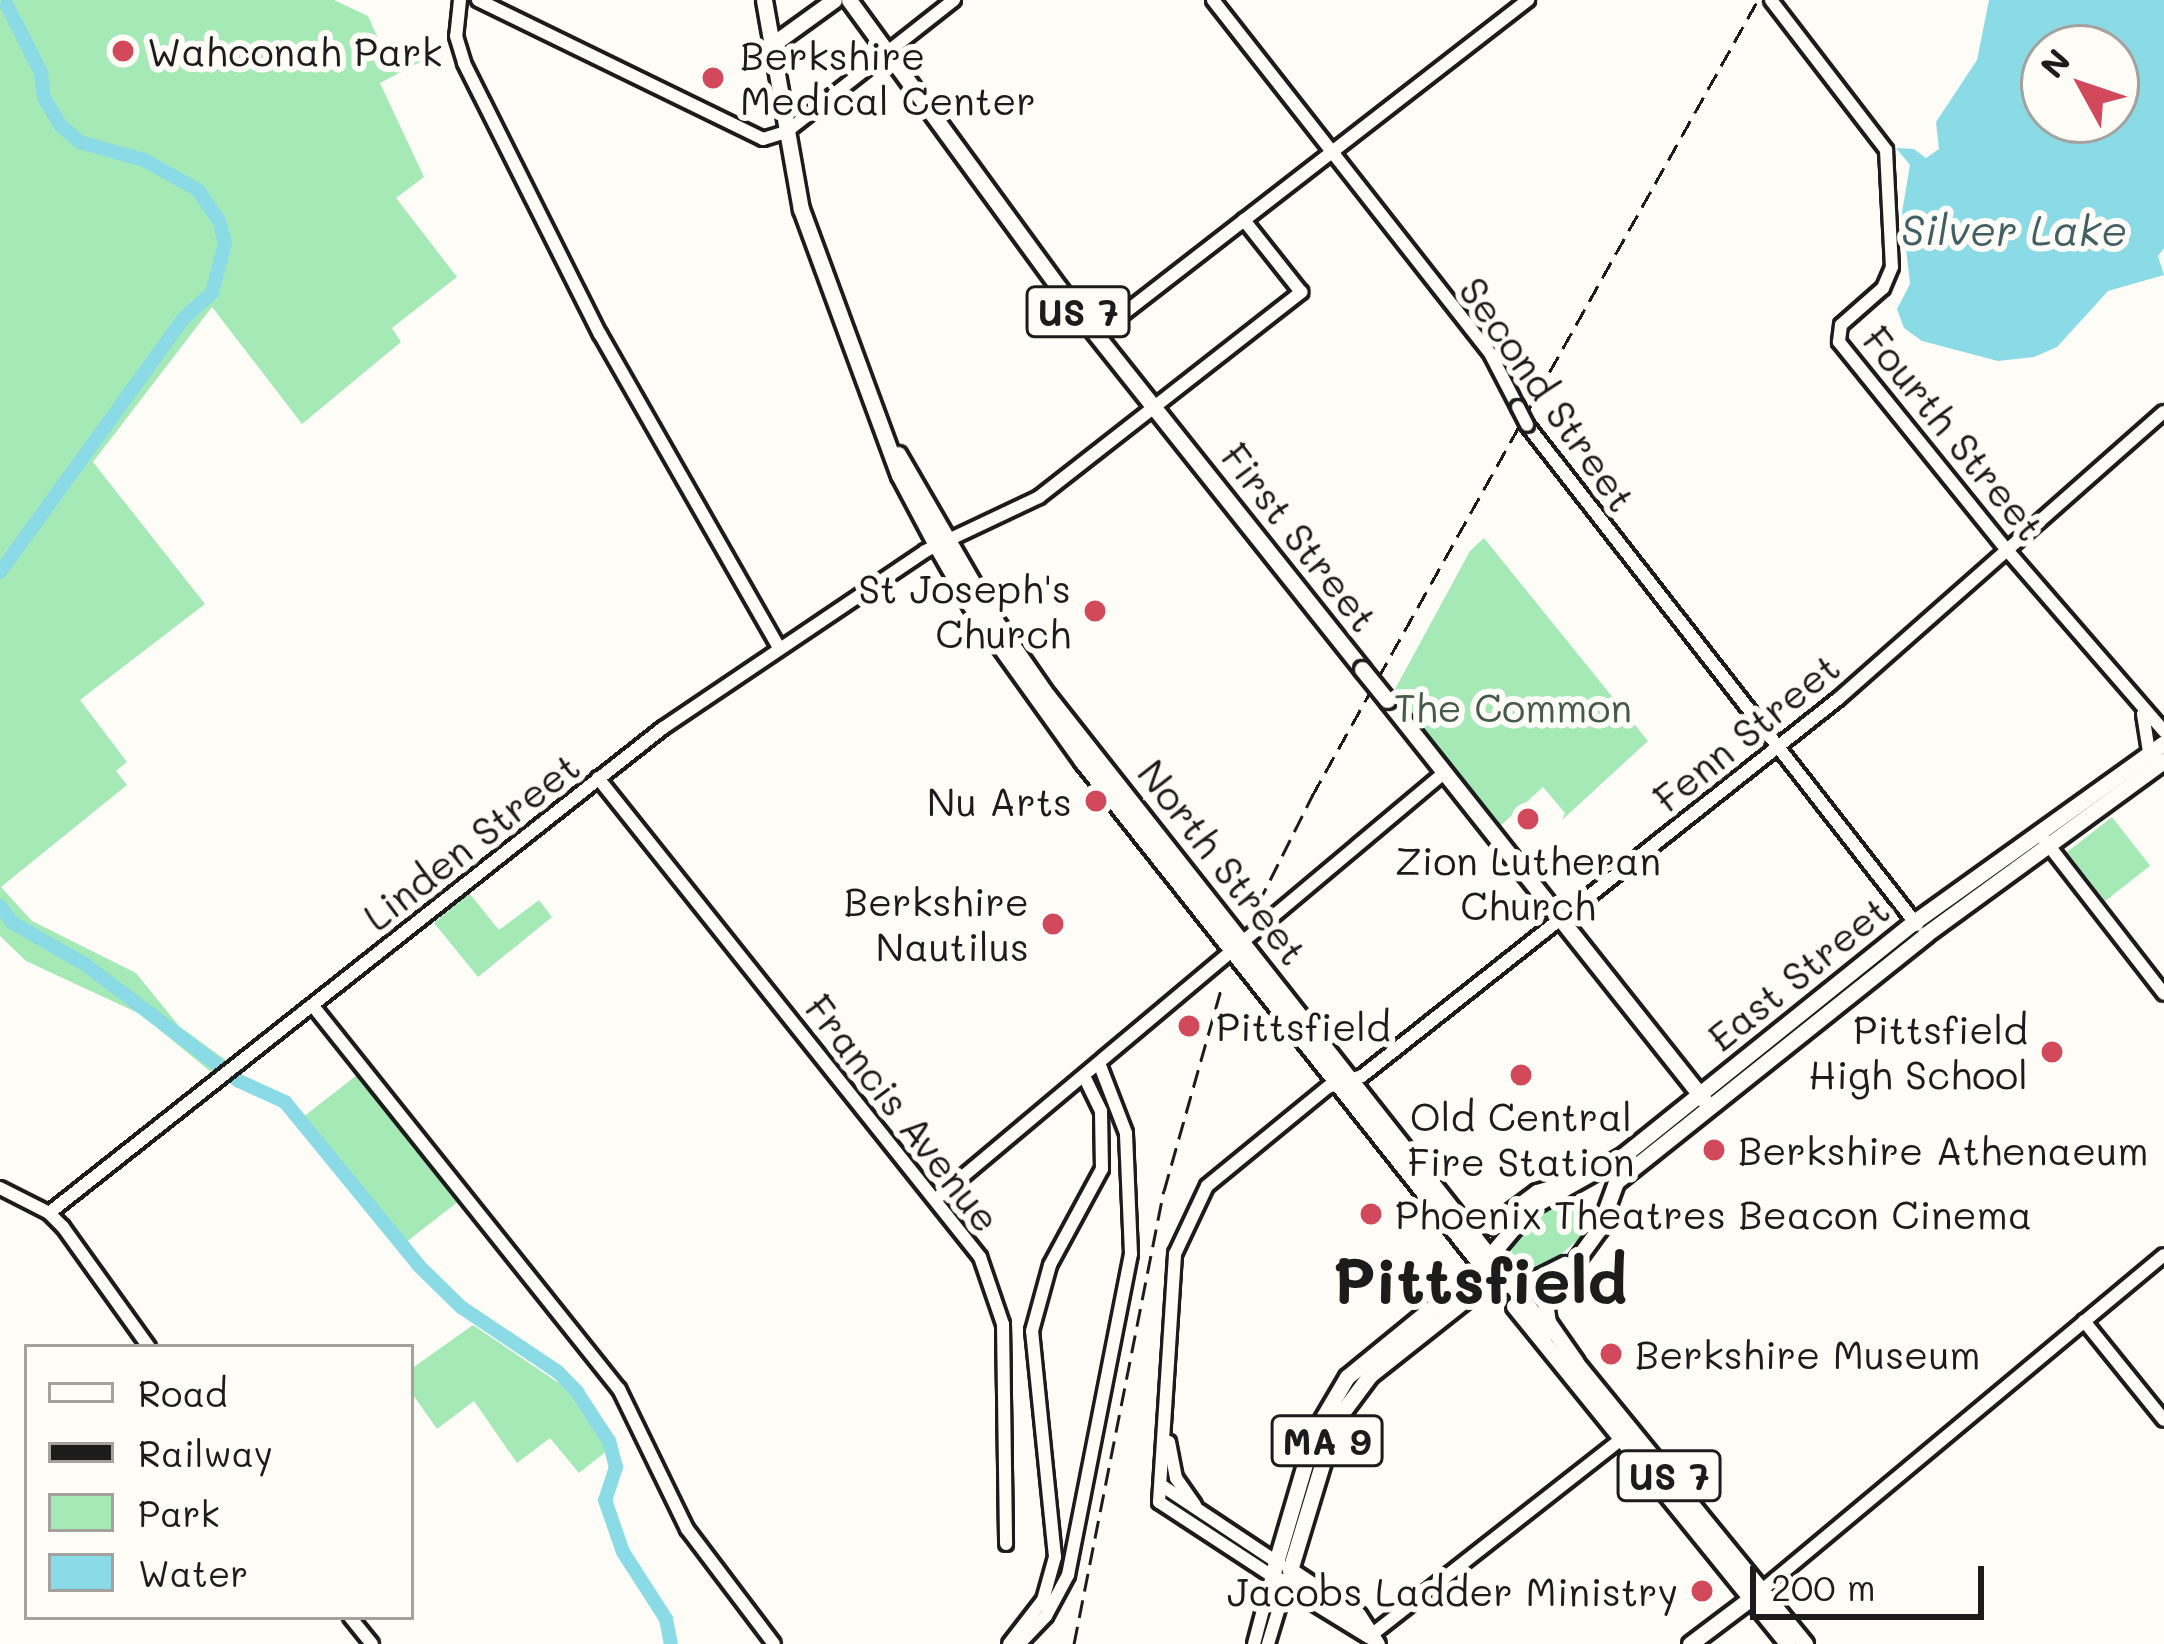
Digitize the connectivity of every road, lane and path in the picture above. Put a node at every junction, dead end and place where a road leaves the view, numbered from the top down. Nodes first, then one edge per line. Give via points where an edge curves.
1 (460, 0) edge
2 (478, 0) edge
3 (764, 0) edge
4 (834, 0) edge
5 (849, 0) edge
6 (864, 0) edge
7 (955, 0) edge
8 (1213, 0) edge
9 (1528, 0) edge
10 (1771, 0) edge
11 (868, 26) junction
12 (772, 44) junction
13 (887, 52) junction
14 (786, 132) junction
15 (1331, 152) junction
16 (1244, 220) junction
17 (1096, 334) junction
18 (1154, 407) junction
19 (2164, 412) edge
20 (942, 542) junction
21 (2007, 550) junction
22 (779, 648) junction
23 (2140, 707) junction
24 (2164, 731) edge
25 (1778, 747) junction
26 (2159, 752) edge
27 (1444, 772) junction
28 (598, 778) junction
29 (2043, 837) junction
30 (1560, 918) junction
31 (1920, 928) junction
32 (1238, 946) junction
33 (2164, 994) edge
34 (313, 1006) junction
35 (1780, 1030) junction
36 (1099, 1063) junction
37 (1756, 1070) junction
38 (1084, 1076) junction
39 (1344, 1081) junction
40 (1704, 1101) junction
41 (1580, 1181) junction
42 (0, 1188) edge
43 (936, 1199) junction
44 (49, 1213) junction
45 (1465, 1222) junction
46 (1586, 1246) junction
47 (2164, 1255) edge
48 (1492, 1260) junction
49 (1526, 1280) junction
50 (1502, 1282) junction
51 (2084, 1321) junction
52 (147, 1344) edge
53 (1576, 1362) junction
54 (1165, 1418) junction
55 (2164, 1420) edge
56 (1621, 1439) junction
57 (1640, 1439) junction
58 (1160, 1485) junction
59 (1207, 1518) junction
60 (1006, 1544) dead end
61 (1281, 1573) junction
62 (1756, 1595) junction
63 (352, 1620) edge
64 (1374, 1640) edge
65 (372, 1644) edge
66 (774, 1644) edge
67 (1009, 1644) edge
68 (1019, 1644) edge
69 (1253, 1644) edge
70 (1268, 1644) edge
71 (1690, 1644) edge
72 (1788, 1644) edge
73 (1805, 1644) edge

1 - 22 street via 456,36 464,63 610,354
2 - 14 street via 763,140
3 - 12 main road, North Street
4 - 12 main road
5 - 11 main road, First Street / US 7
6 - 11 main road
7 - 13 street
8 - 15 street, Second Street
9 - 15 street
10 - 21 street, Fourth Street via 1886,150 1892,267 1883,288 1841,325 1839,342
11 - 13 main road, First Street / US 7
12 - 14 main road, North Street via 774,99
13 - 14 street
13 - 17 main road, First Street / US 7
14 - 20 main road, North Street via 801,209 898,475
15 - 16 street
15 - 25 street, Second Street, bridge via 1492,355 1561,476
16 - 17 street
16 - 18 street, Linden Street via 1301,292
17 - 18 main road, First Street / US 7
18 - 20 street, Linden Street via 1039,497
18 - 27 main road, First Street / US 7, bridge
19 - 21 street, Fenn Street
20 - 22 street, Linden Street
20 - 32 main road, North Street via 1024,683
21 - 23 street, Fourth Street
21 - 25 street, Fenn Street
22 - 28 street, Linden Street
23 - 24 street, Fourth Street
23 - 26 street, Fourth Street
25 - 30 street, Fenn Street
25 - 31 street, Second Street
26 - 29 main road, East Street
27 - 30 main road, First Street / US 7
27 - 32 street
28 - 34 street, Linden Street
28 - 43 street, Francis Avenue
29 - 31 main road, East Street
29 - 33 street
30 - 39 street, Fenn Street via 1362,1076
30 - 40 main road, First Street / US 7
31 - 35 main road, East Street
31 - 37 main road, East Street
32 - 36 street
32 - 39 main road, North Street
34 - 44 street, Linden Street
34 - 66 street via 619,1389 687,1529
35 - 37 main road
35 - 40 main road, East Street
36 - 38 street
36 - 68 street via 1126,1133 1131,1254 1067,1576
37 - 40 main road, East Street
38 - 43 street
38 - 67 street via 1101,1111 1100,1179 1050,1265 1034,1315 1032,1367 1055,1557 1043,1600
39 - 45 main road, North Street
39 - 48 main road, North Street
39 - 54 street, Fenn Street via 1228,1164 1191,1211 1172,1274
40 - 41 main road, East Street
40 - 46 main road, East Street / US 7 via 1607,1195
41 - 45 main road, East Street via 1537,1192 1487,1228
41 - 48 main road via 1522,1215
42 - 44 street
43 - 60 street, Francis Avenue via 980,1257 1001,1316
44 - 52 street
45 - 48 main road, North Street
46 - 49 main road, MA 9
46 - 53 main road, US 7 via 1544,1307
47 - 51 street
48 - 49 main road
48 - 50 main road, North Street
48 - 61 main road, MA 9 via 1378,1348 1335,1392 1314,1432
49 - 50 main road, MA 9
50 - 53 main road, North Street
50 - 56 main road, US 7
50 - 61 main road, MA 9 via 1475,1292 1400,1348 1353,1394 1328,1438
51 - 55 street
51 - 62 street
53 - 57 main road, US 7
54 - 58 street
54 - 59 street via 1176,1478
56 - 57 street
56 - 62 main road, US 7
56 - 64 street
57 - 62 main road, US 7
58 - 59 street
58 - 61 street via 1159,1502
59 - 61 street
61 - 64 main road
61 - 69 street
61 - 70 street
62 - 71 main road
62 - 72 main road, US 7
62 - 73 main road, US 7
63 - 65 street

